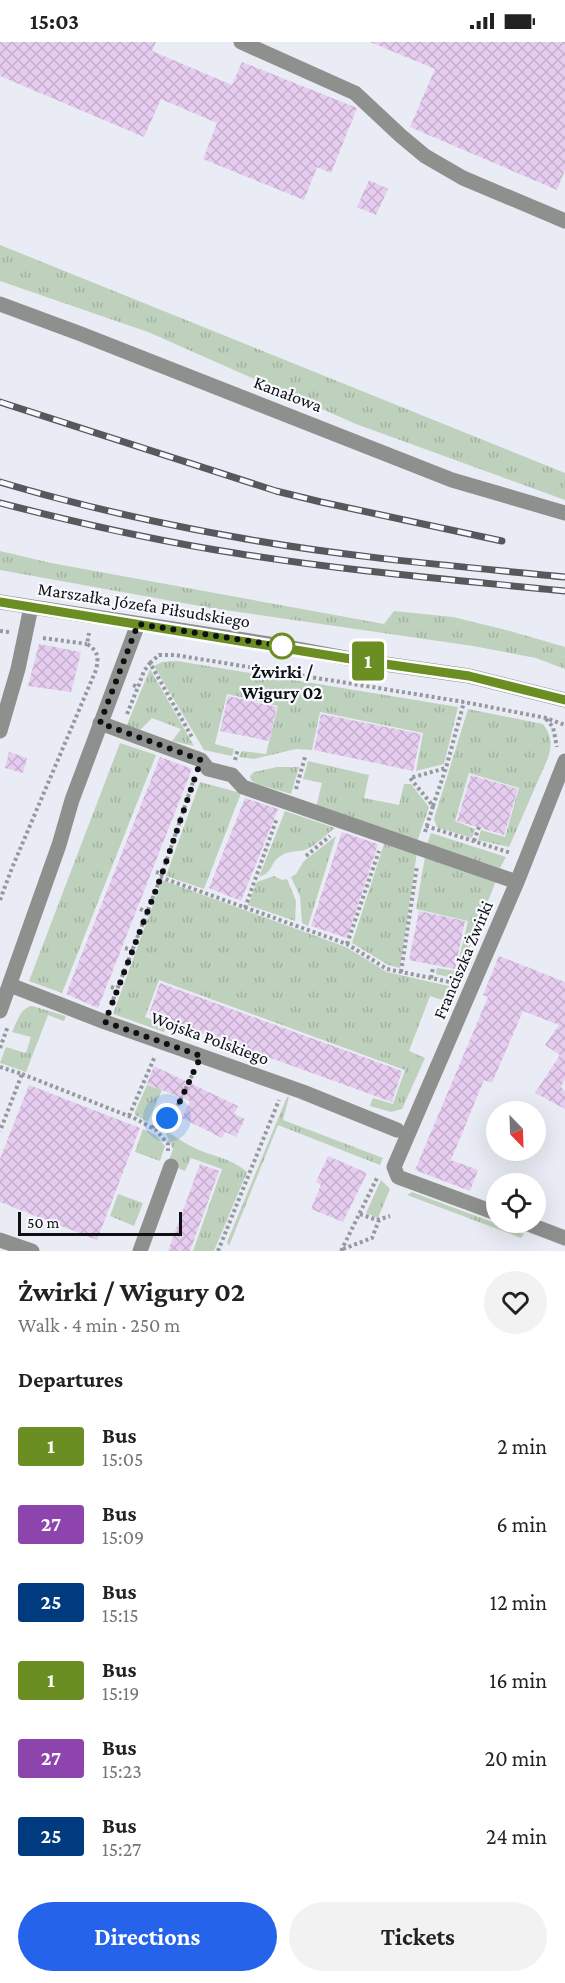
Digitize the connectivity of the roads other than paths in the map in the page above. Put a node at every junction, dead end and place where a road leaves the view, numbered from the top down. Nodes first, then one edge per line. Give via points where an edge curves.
1 (241, 42) edge
2 (565, 221) edge
3 (0, 304) edge
4 (565, 513) edge
5 (0, 602) edge
6 (31, 607) junction
7 (138, 624) junction
8 (565, 700) edge
9 (100, 723) junction
10 (0, 731) edge
11 (559, 759) edge
12 (517, 882) junction
13 (10, 985) junction
14 (0, 1011) edge
15 (398, 1130) dead end
16 (168, 1164) road end
17 (486, 1209) edge
18 (546, 1231) edge
19 (565, 1238) edge
20 (0, 1240) edge
21 (32, 1251) edge
22 (140, 1251) edge

1 - 2 street via 355,93 425,156 463,177
3 - 4 street, Kanałowa via 452,480
5 - 6 street, Marszałka Józefa Piłsudskiego
6 - 7 street, Marszałka Józefa Piłsudskiego
6 - 10 street
7 - 8 street, Marszałka Józefa Piłsudskiego via 469,676
7 - 9 street
9 - 12 street via 201,760 208,769 232,775 243,788
9 - 13 street
11 - 12 street, Franciszka Żwirki
12 - 17 street, Franciszka Żwirki via 394,1167 398,1177
13 - 14 street
13 - 15 street, Wojska Polskiego
16 - 22 street
18 - 19 street
20 - 21 street

